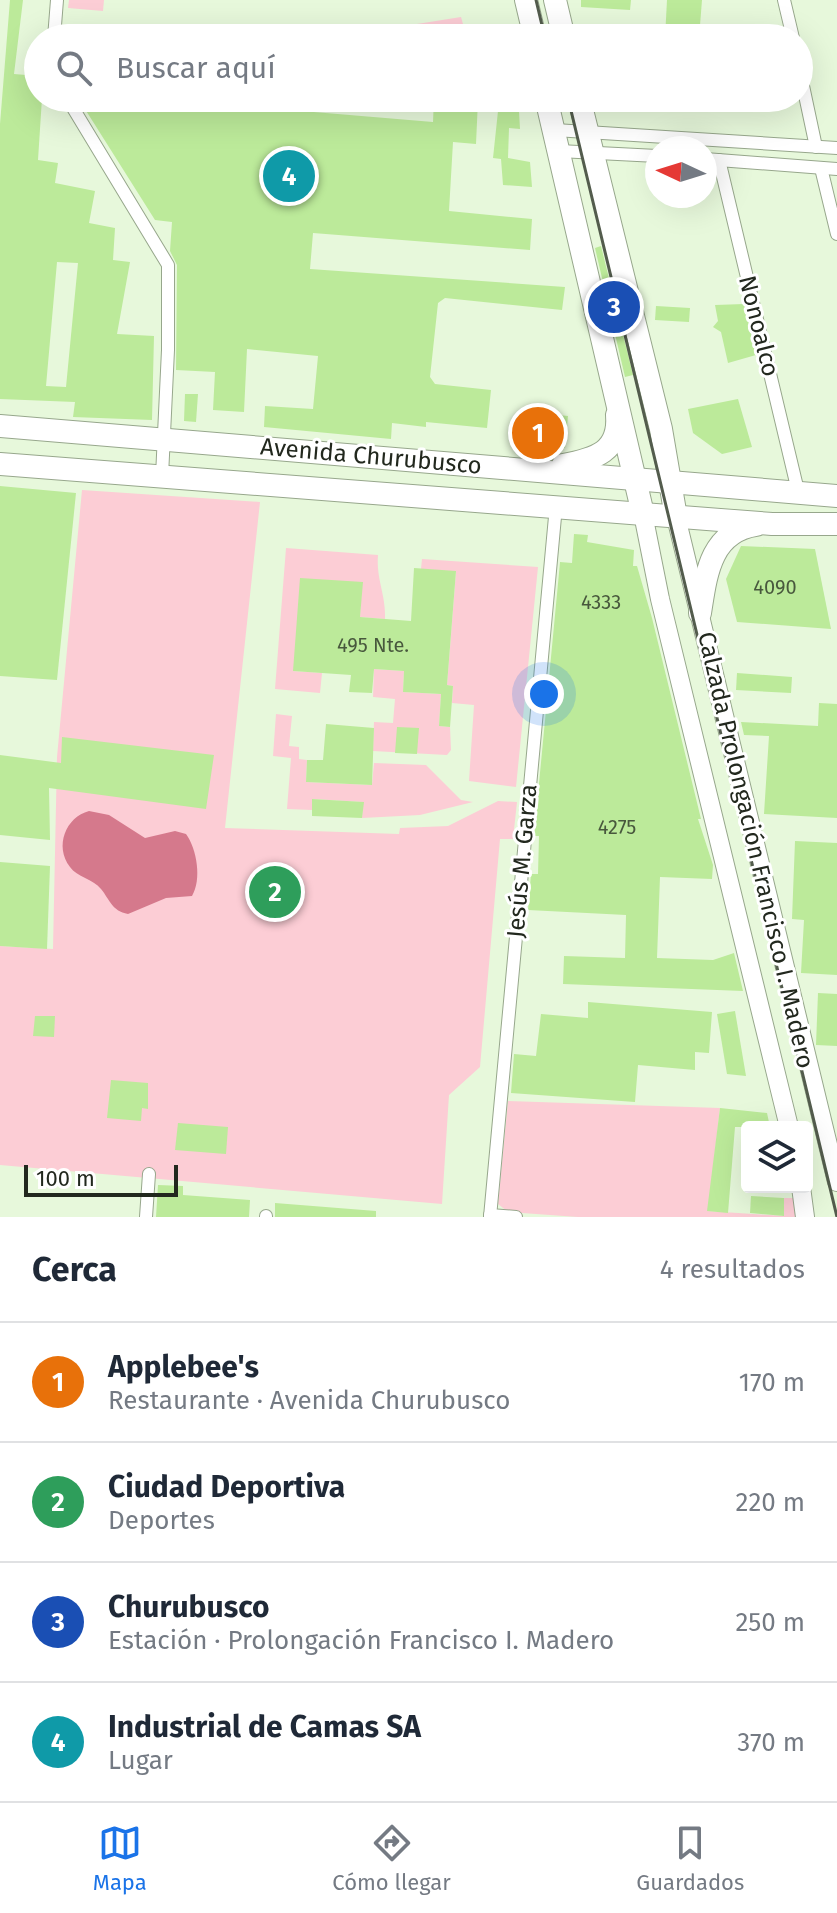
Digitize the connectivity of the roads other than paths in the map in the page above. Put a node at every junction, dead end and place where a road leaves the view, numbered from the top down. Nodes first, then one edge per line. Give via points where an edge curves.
1 (57, 0) edge
2 (526, 0) edge
3 (555, 0) edge
4 (784, 0) edge
5 (55, 24) edge
6 (532, 24) edge
7 (561, 24) edge
8 (790, 24) edge
9 (75, 112) edge
10 (550, 112) edge
11 (583, 112) edge
12 (809, 112) edge
13 (557, 140) junction
14 (591, 141) junction
15 (816, 147) junction
16 (837, 148) edge
17 (645, 153) edge
18 (717, 160) edge
19 (821, 168) junction
20 (837, 169) edge
21 (717, 178) edge
22 (837, 234) edge
23 (615, 386) junction
24 (0, 426) edge
25 (164, 440) junction
26 (0, 464) edge
27 (539, 470) junction
28 (162, 476) junction
29 (636, 478) junction
30 (670, 480) junction
31 (805, 492) junction
32 (836, 498) edge
33 (556, 506) junction
34 (643, 514) junction
35 (676, 517) junction
36 (772, 524) junction
37 (837, 524) edge
38 (700, 613) junction
39 (788, 1121) edge
40 (149, 1174) dead end
41 (837, 1182) edge
42 (802, 1193) edge
43 (490, 1216) edge
44 (146, 1217) edge
45 (516, 1217) edge
46 (805, 1217) edge

1 - 5 street
2 - 6 highway
3 - 7 highway
4 - 8 street
9 - 25 street via 168,265
10 - 13 highway
11 - 14 highway
12 - 15 street
13 - 14 street
13 - 14 street
13 - 23 highway
14 - 15 street
14 - 17 street
14 - 30 highway
15 - 16 street
18 - 19 street
19 - 20 street
19 - 22 street
21 - 31 street, Nonoalco
23 - 27 highway via 614,443 589,460
23 - 29 highway
24 - 25 highway, Avenida Churubusco
25 - 27 highway, Avenida Churubusco
25 - 28 street
26 - 28 highway, Avenida Churubusco
27 - 29 highway, Avenida Churubusco
28 - 33 highway, Avenida Churubusco
29 - 30 highway, Avenida Churubusco
29 - 34 highway
30 - 31 highway, Avenida Churubusco
30 - 35 highway
31 - 32 highway
33 - 34 highway, Avenida Churubusco
33 - 43 street, Jesús M. Garza
34 - 35 highway, Avenida Churubusco
34 - 39 main road, Calzada Prolongación Francisco I. Madero
35 - 36 highway, Avenida Churubusco
35 - 38 main road, Calzada Prolongación Francisco I. Madero
36 - 37 highway, Avenida Churubusco
36 - 38 highway via 739,530 718,546
38 - 41 main road, Calzada Prolongación Francisco I. Madero
40 - 44 street
42 - 46 main road
43 - 45 street

